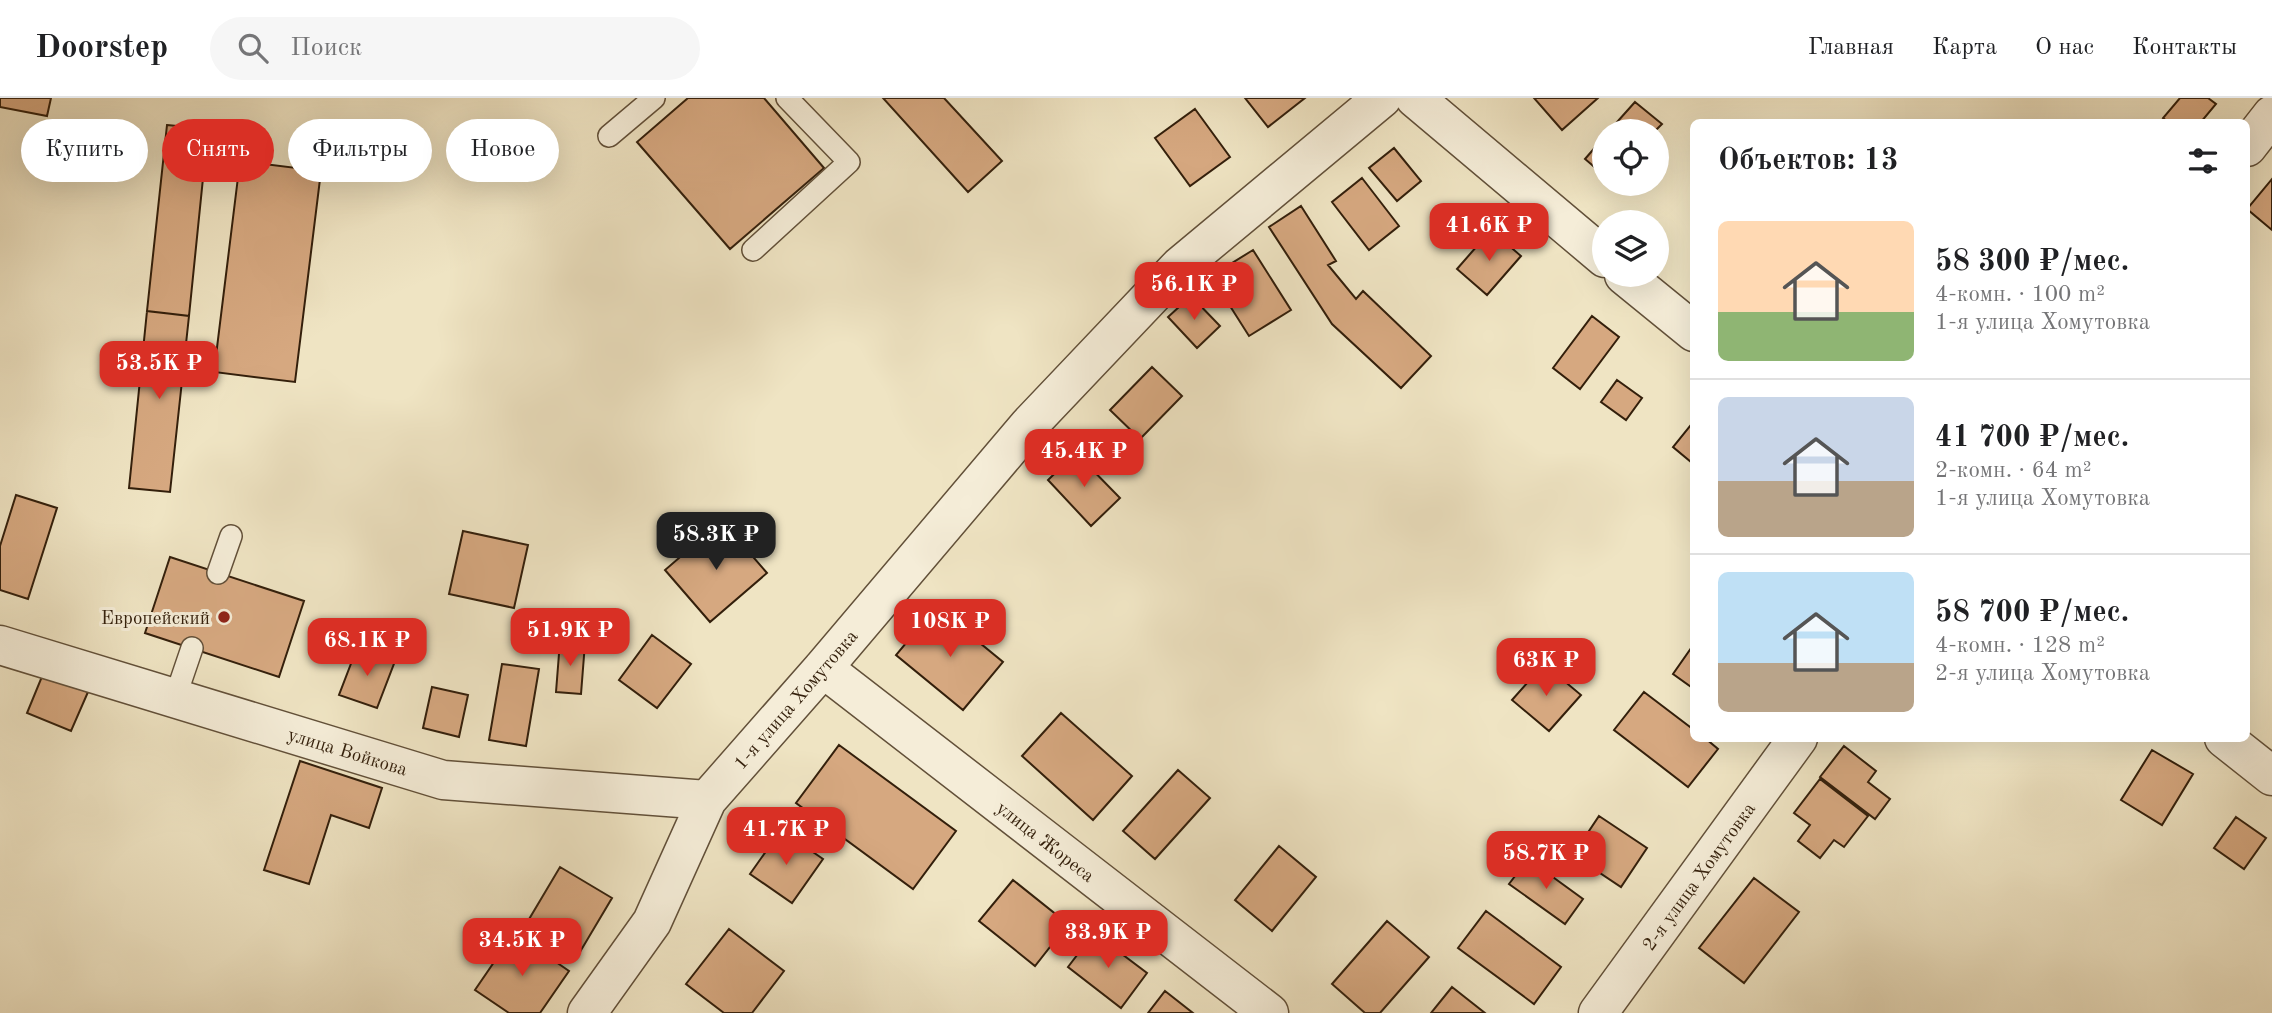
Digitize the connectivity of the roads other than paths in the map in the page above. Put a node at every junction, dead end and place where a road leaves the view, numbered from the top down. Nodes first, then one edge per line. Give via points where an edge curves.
1 (654, 98) edge
2 (787, 98) edge
3 (1382, 98) edge
4 (1415, 98) edge
5 (2272, 114) edge
6 (609, 136) dead end
7 (2250, 143) edge
8 (1592, 247) edge
9 (753, 250) dead end
10 (1640, 287) edge
11 (1690, 329) edge
12 (231, 536) dead end
13 (218, 573) dead end
14 (0, 645) edge
15 (192, 648) dead end
16 (823, 668) junction
17 (175, 698) junction
18 (1795, 742) edge
19 (2229, 742) edge
20 (2272, 776) edge
21 (707, 800) junction
22 (587, 1013) edge
23 (1269, 1013) edge
24 (1598, 1013) edge

1 - 6 lane
2 - 9 lane via 849,162
3 - 16 street, 1-я улица Хомутовка via 1180,266 1029,425
4 - 8 street
5 - 7 street
10 - 11 street
12 - 13 lane
14 - 17 street, улица Войкова
15 - 17 lane
16 - 21 street, 1-я улица Хомутовка
16 - 23 street, улица Жореса
17 - 21 street, улица Войкова via 443,780
18 - 24 street, 2-я улица Хомутовка
19 - 20 street
21 - 22 street, 1-я улица Хомутовка via 652,922

